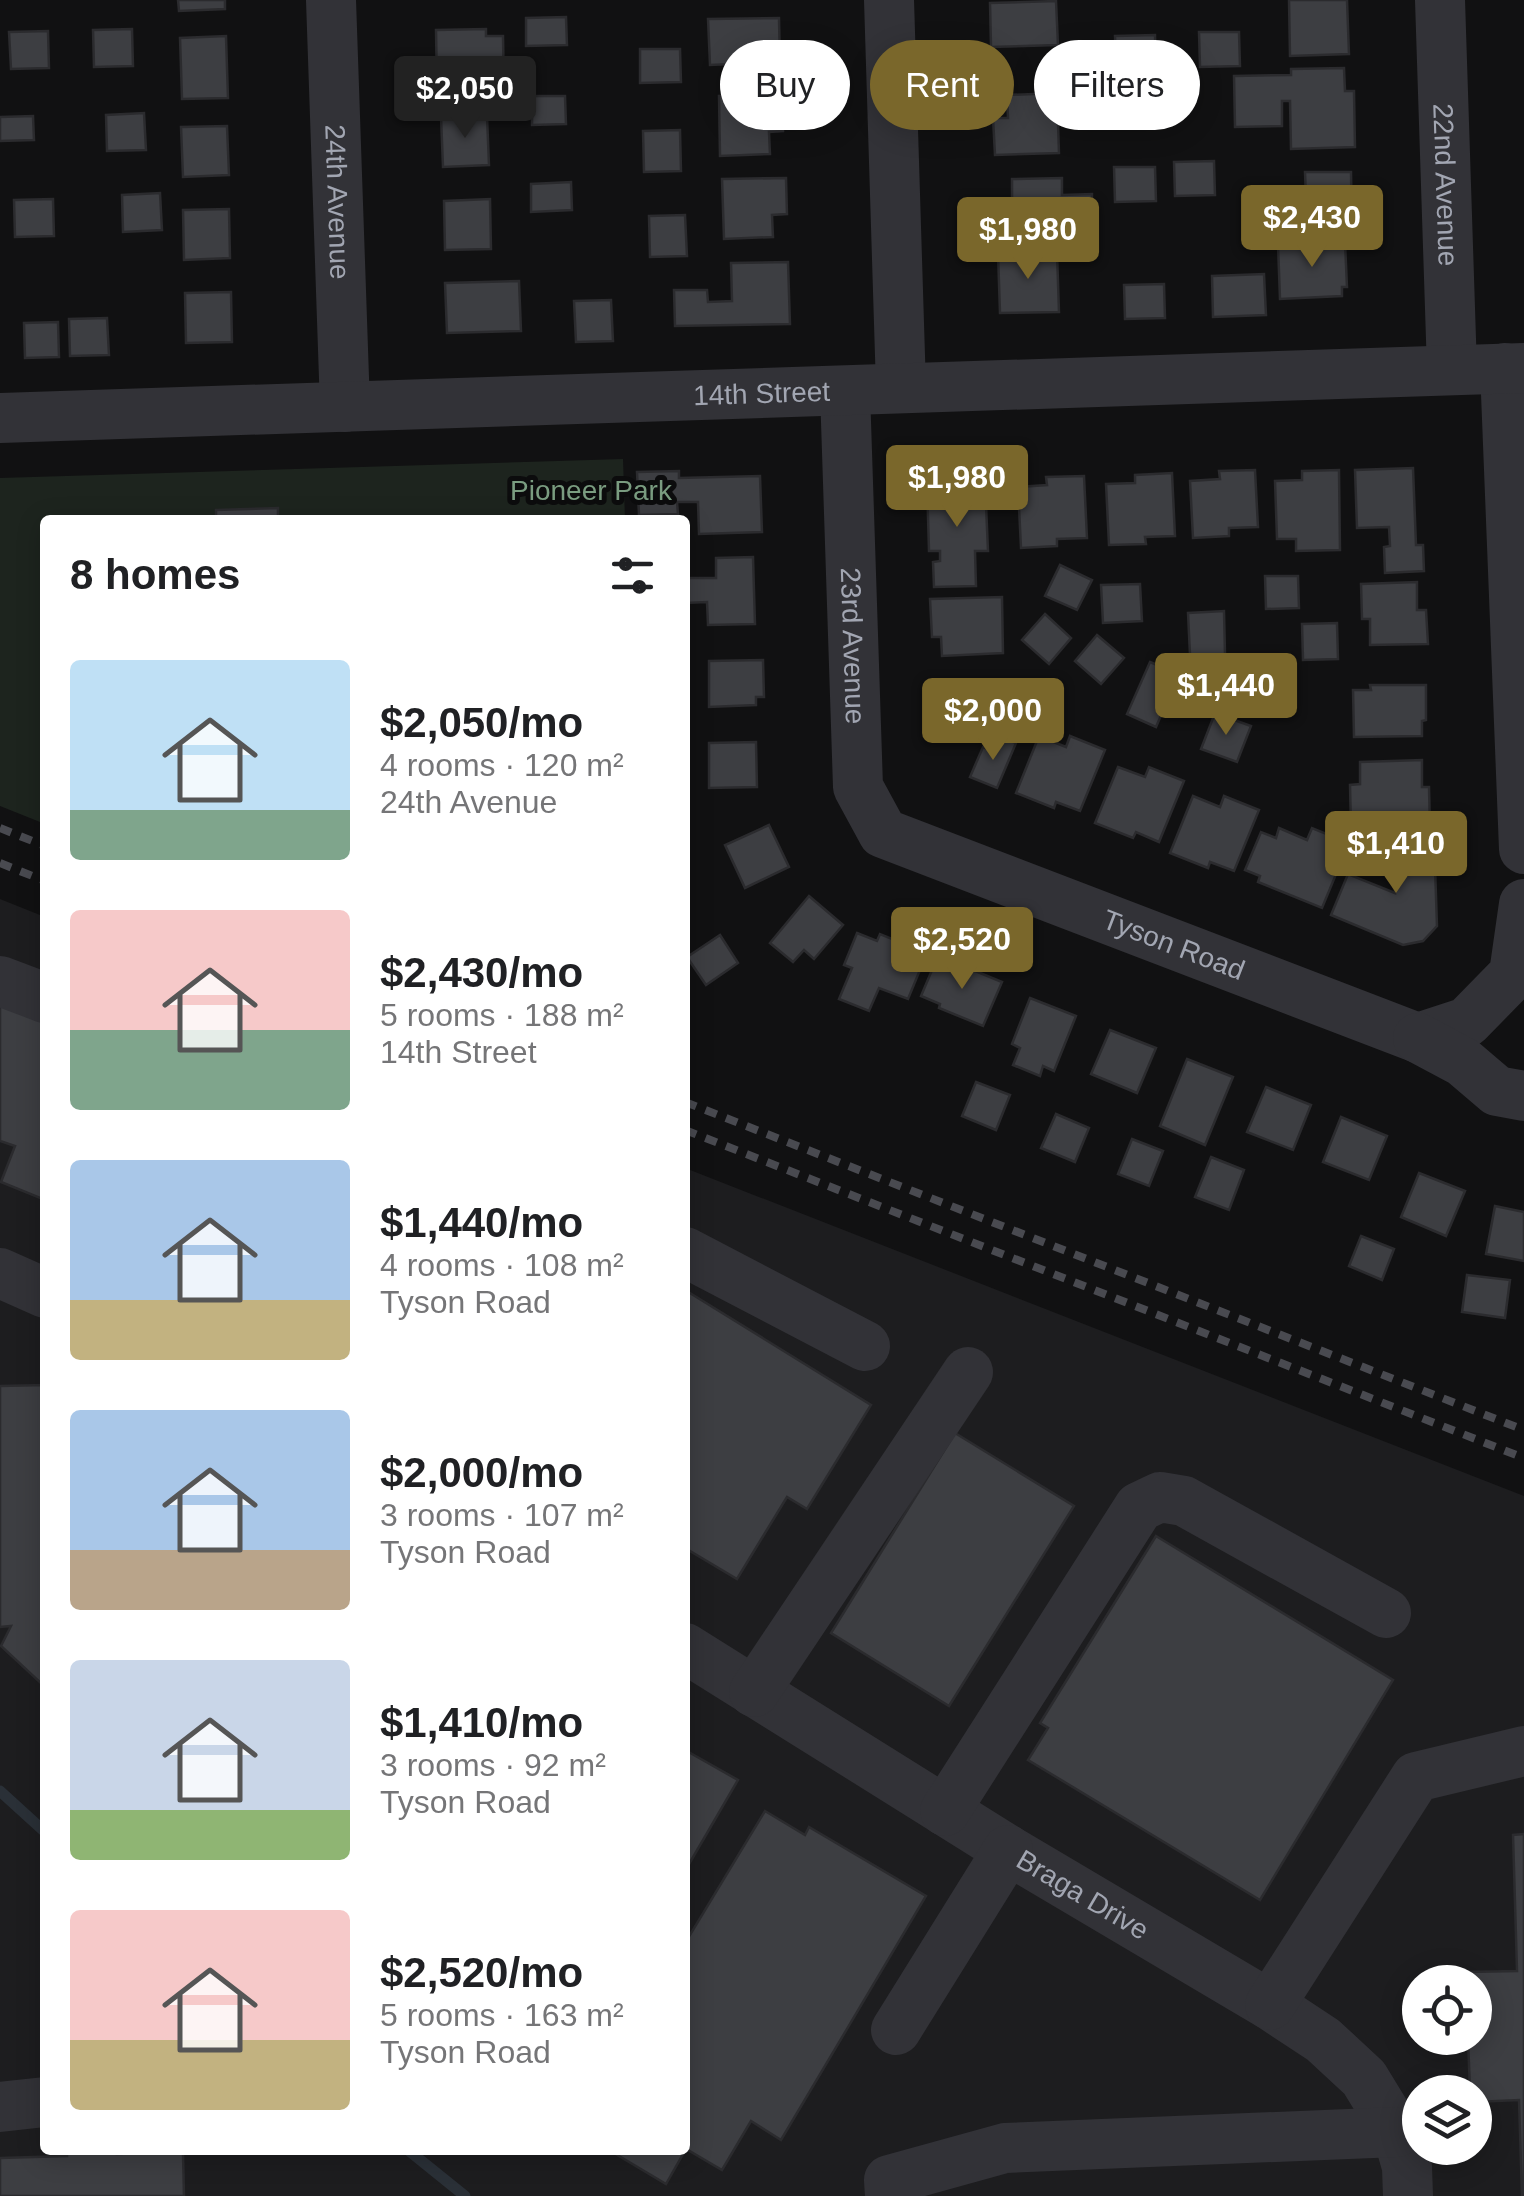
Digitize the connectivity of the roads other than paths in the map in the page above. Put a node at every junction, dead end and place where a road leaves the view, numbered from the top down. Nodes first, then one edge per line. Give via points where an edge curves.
1 (331, 0) edge
2 (889, 0) edge
3 (1440, 0) edge
4 (1514, 368) edge
5 (1452, 370) junction
6 (900, 388) junction
7 (845, 391) junction
8 (345, 407) junction
9 (0, 418) edge
10 (884, 833) joint
11 (1524, 848) edge
12 (1524, 904) edge
13 (0, 981) edge
14 (1519, 986) edge
15 (40, 996) edge
16 (1418, 1038) junction
17 (1524, 1096) edge
18 (690, 1255) edge
19 (0, 1272) edge
20 (40, 1291) edge
21 (865, 1346) dead end
22 (968, 1372) dead end
23 (1386, 1613) dead end
24 (690, 1651) edge
25 (754, 1692) junction
26 (1524, 1751) edge
27 (944, 1810) junction
28 (1008, 1850) junction
29 (1270, 2005) junction
30 (896, 2030) dead end
31 (40, 2103) edge
32 (0, 2107) edge
33 (1396, 2132) junction
34 (890, 2196) edge
35 (1408, 2196) edge

1 - 8 street, 24th Avenue
2 - 6 street
3 - 5 street, 22nd Avenue
4 - 5 street, 14th Street
4 - 11 street
5 - 6 street, 14th Street
6 - 7 street, 14th Street
7 - 8 street, 14th Street
7 - 10 street, 23rd Avenue via 858,787
8 - 9 street, 14th Street
10 - 16 street, Tyson Road
12 - 14 street
13 - 15 street
14 - 16 street via 1467,1022
16 - 17 street, Tyson Road via 1463,1062 1497,1091
18 - 21 street
19 - 20 street
22 - 25 street
23 - 27 street via 1184,1501 1160,1497 1139,1507
24 - 25 street, Braga Drive
25 - 27 street, Braga Drive
26 - 29 street via 1416,1776
27 - 28 street, Braga Drive
28 - 29 street, Braga Drive
28 - 30 street
29 - 33 street, Braga Drive via 1364,2078
31 - 32 street
33 - 34 street via 1005,2148 889,2180
33 - 35 street, Braga Drive

